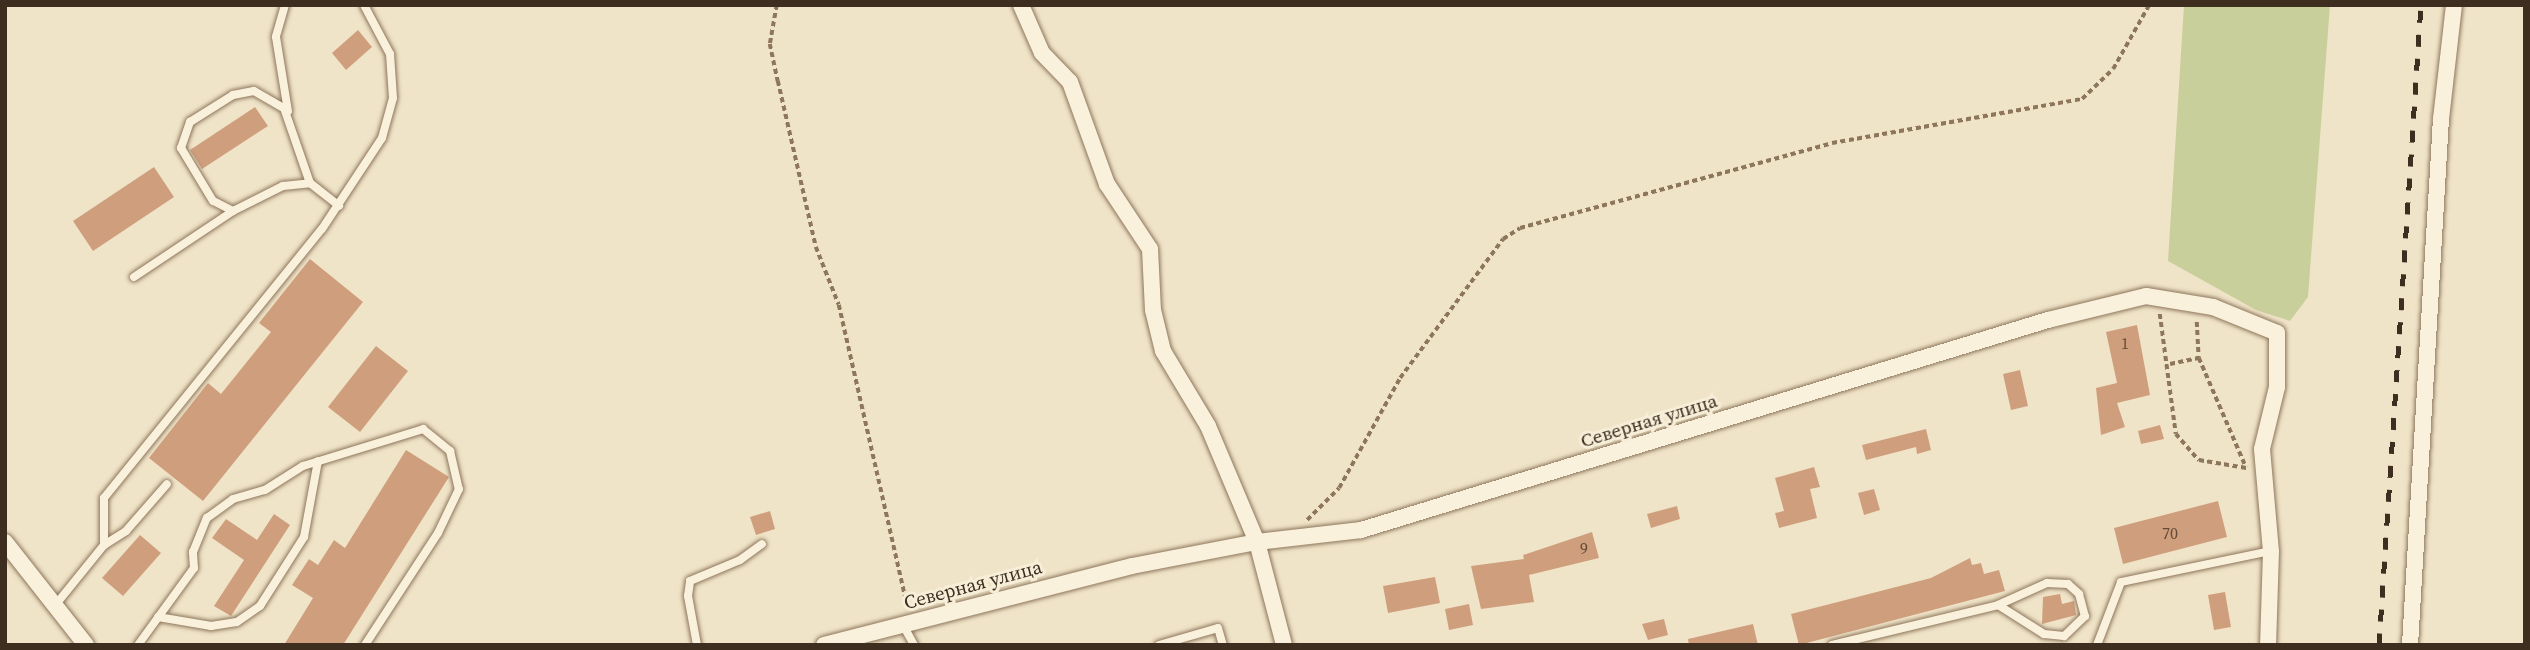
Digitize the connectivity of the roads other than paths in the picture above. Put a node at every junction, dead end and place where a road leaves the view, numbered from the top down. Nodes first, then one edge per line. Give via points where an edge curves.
1 (285, 5) edge
2 (364, 5) edge
3 (1021, 5) edge
4 (2455, 8) edge
5 (289, 114) junction
6 (310, 183) junction
7 (339, 206) junction
8 (233, 211) junction
9 (134, 277) dead end
10 (318, 461) junction
11 (167, 484) dead end
12 (5, 542) edge
13 (1257, 542) junction
14 (762, 544) dead end
15 (104, 545) junction
16 (2271, 551) junction
17 (57, 603) junction
18 (1998, 605) junction
19 (158, 617) junction
20 (907, 624) junction
21 (86, 645) edge
22 (138, 645) edge
23 (365, 645) edge
24 (697, 645) edge
25 (824, 645) edge
26 (914, 645) edge
27 (1159, 645) edge
28 (1223, 645) edge
29 (1284, 645) edge
30 (1832, 645) edge
31 (2097, 645) edge
32 (2268, 645) edge
33 (2410, 645) edge

1 - 5 lane via 276,37
2 - 7 lane via 390,54 393,98 382,138
3 - 13 street via 1042,53 1070,82 1107,184 1150,249 1153,310 1163,351 1208,426
4 - 33 street via 2441,119
5 - 6 lane
5 - 8 lane via 267,95 243,91 201,113 184,130 181,148 191,172 213,201
6 - 7 lane
6 - 8 lane via 283,186
7 - 15 lane via 104,498
8 - 9 lane
10 - 19 lane via 265,490 233,499 207,518 193,552 194,568
10 - 19 lane via 304,537 260,606 237,622 211,626
10 - 23 lane via 423,429 450,451 458,469 459,489 438,533
11 - 15 lane via 126,531
12 - 17 street
13 - 16 street, Северная улица via 1361,530 2048,320 2146,296 2241,315 2277,333 2277,387 2262,449
13 - 20 street, Северная улица via 1132,566
13 - 29 street
14 - 24 lane via 740,560 690,581 688,596
15 - 17 lane
16 - 31 lane via 2121,582
16 - 32 street
17 - 21 street
18 - 18 lane via 2048,583 2068,584 2079,594 2085,616 2064,636 2044,634
18 - 30 lane
19 - 22 lane
20 - 25 street, Северная улица
20 - 26 lane
27 - 28 lane via 1218,628

